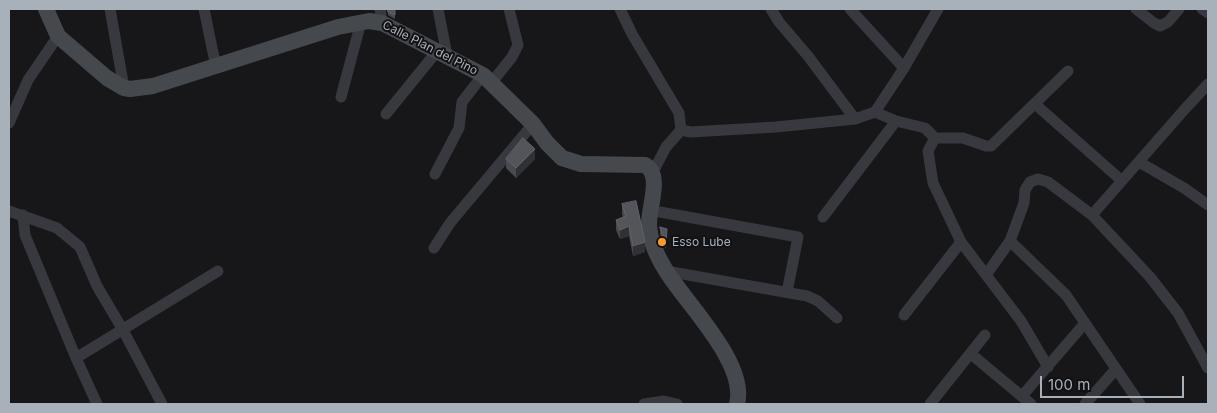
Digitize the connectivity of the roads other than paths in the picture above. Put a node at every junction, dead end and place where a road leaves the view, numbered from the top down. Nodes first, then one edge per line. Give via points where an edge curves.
1 (46, 9) edge
2 (110, 9) edge
3 (204, 9) edge
4 (438, 9) edge
5 (509, 9) edge
6 (620, 9) edge
7 (771, 9) edge
8 (850, 9) edge
9 (938, 9) edge
10 (1136, 9) edge
11 (1180, 9) edge
12 (1202, 9) edge
13 (1208, 13) edge
14 (381, 16) edge
15 (361, 22) junction
16 (58, 36) junction
17 (442, 53) junction
18 (216, 67) junction
19 (904, 68) junction
20 (1068, 71) dead end
21 (488, 78) junction
22 (1208, 84) edge
23 (124, 88) junction
24 (341, 97) dead end
25 (1035, 104) junction
26 (874, 112) junction
27 (386, 114) dead end
28 (855, 119) junction
29 (896, 121) junction
30 (9, 122) edge
31 (533, 124) junction
32 (681, 130) junction
33 (935, 138) junction
34 (1139, 162) junction
35 (653, 172) junction
36 (435, 174) dead end
37 (1121, 180) junction
38 (1208, 205) edge
39 (9, 210) edge
40 (650, 212) junction
41 (23, 215) junction
42 (1092, 215) junction
43 (823, 217) dead end
44 (1010, 241) junction
45 (962, 242) junction
46 (434, 248) dead end
47 (218, 271) dead end
48 (666, 271) junction
49 (986, 275) junction
50 (787, 292) junction
51 (904, 315) dead end
52 (836, 318) dead end
53 (1085, 323) junction
54 (123, 330) junction
55 (985, 335) dead end
56 (971, 354) junction
57 (76, 358) junction
58 (1048, 367) junction
59 (1116, 368) junction
60 (1208, 368) edge
61 (1022, 396) junction
62 (933, 403) edge
63 (97, 404) edge
64 (162, 404) edge
65 (644, 404) edge
66 (677, 404) edge
67 (737, 404) edge
68 (1031, 404) edge
69 (1085, 404) edge
70 (1140, 404) edge

1 - 16 street
2 - 23 street
3 - 18 street
4 - 17 street
5 - 21 street via 518,45 512,57
6 - 32 street via 678,114
7 - 28 street
8 - 19 street
9 - 19 street
10 - 11 street via 1160,26
12 - 13 street
14 - 15 street, Calle Plan del Pino
14 - 17 street, Calle Plan del Pino
15 - 18 street, Calle Plan del Pino
15 - 24 street
16 - 23 street via 107,78
16 - 30 street via 28,80
17 - 21 street, Calle Plan del Pino
17 - 27 street
18 - 23 street, Calle Plan del Pino via 153,86
19 - 26 street
20 - 25 street
21 - 31 street, Calle Plan del Pino
21 - 36 street via 462,102 459,128
22 - 34 street
25 - 33 street via 991,146 963,138
25 - 37 street
26 - 28 street
26 - 29 street
28 - 32 street via 776,127
29 - 33 street via 926,128
29 - 43 street
31 - 35 street, Calle Plan del Pino via 562,158 581,164 645,165
31 - 46 street
32 - 35 street via 666,147
33 - 45 street via 928,151 933,183
34 - 37 street
34 - 38 street
35 - 40 street via 655,180
37 - 42 street
39 - 41 street
40 - 48 street via 651,237
40 - 50 street via 798,237
41 - 54 street via 57,228 80,247 97,286
41 - 57 street via 25,235
42 - 44 street via 1048,182 1038,179 1030,182 1025,190 1024,203
42 - 60 street via 1150,277 1178,313
44 - 49 street
44 - 53 street via 1066,294
45 - 49 street
45 - 51 street
47 - 54 street
48 - 50 street
48 - 67 street via 731,362 738,382
49 - 58 street via 1021,321
50 - 52 street via 818,301
53 - 58 street
53 - 59 street
54 - 57 street
54 - 64 street
55 - 56 street
56 - 61 street
56 - 62 street
57 - 63 street
58 - 61 street
59 - 69 street
59 - 70 street
61 - 68 street
65 - 66 street via 664,401

